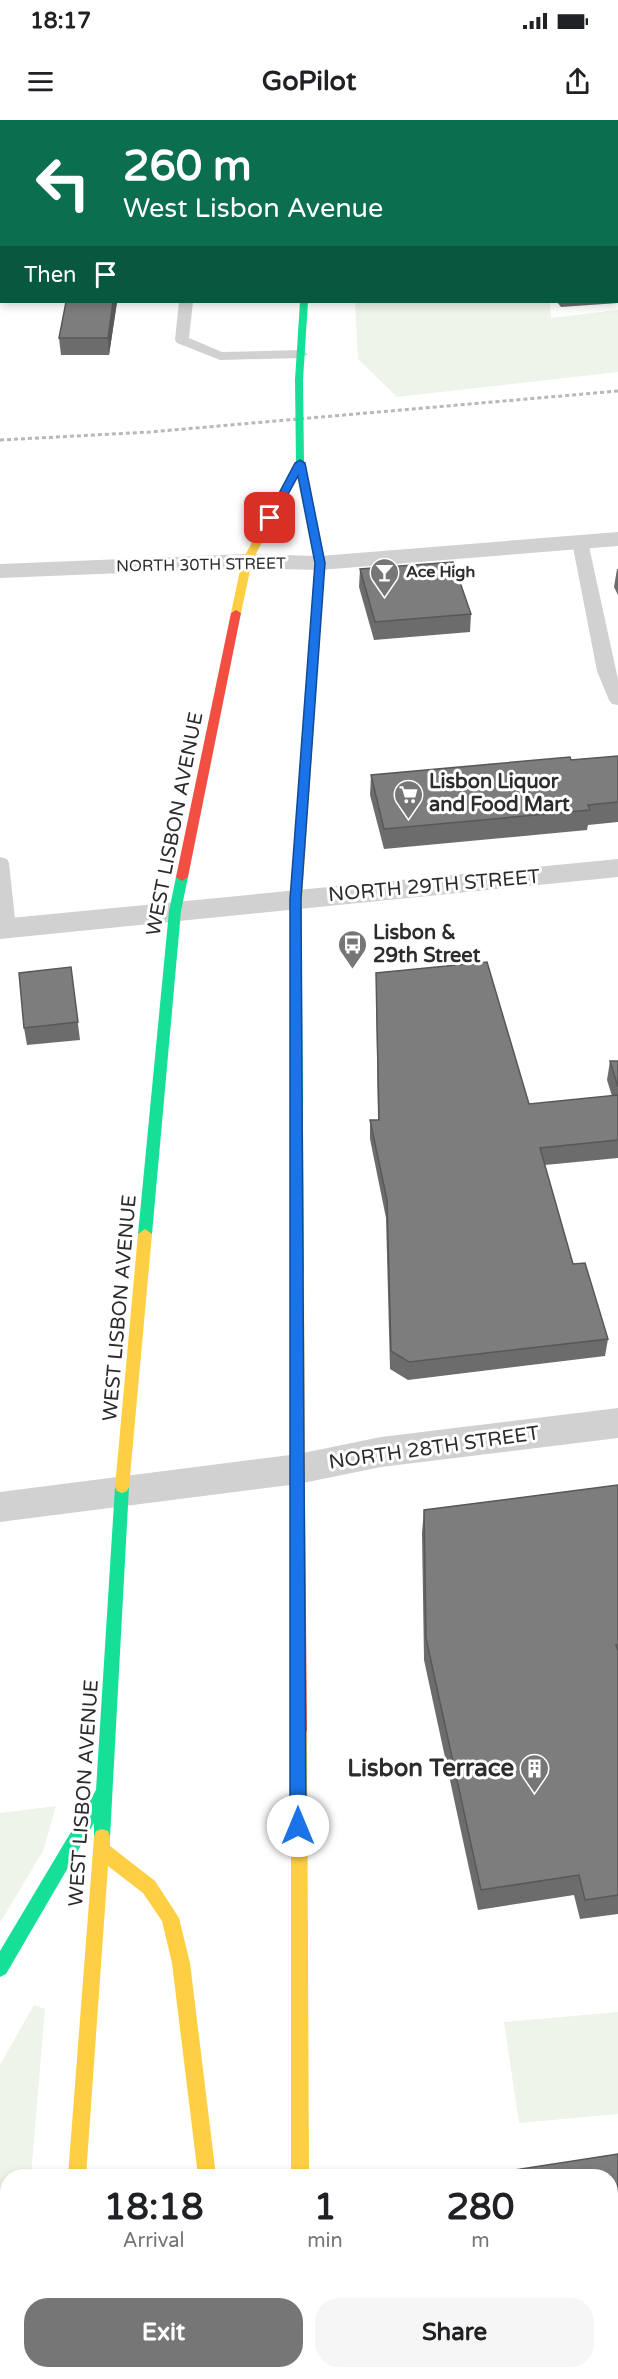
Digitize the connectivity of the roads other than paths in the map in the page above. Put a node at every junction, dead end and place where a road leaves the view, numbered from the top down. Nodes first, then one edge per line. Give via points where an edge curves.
1 (186, 303) edge
2 (304, 303) edge
3 (301, 354) junction
4 (300, 463) junction
5 (618, 539) edge
6 (580, 542) junction
7 (247, 561) junction
8 (320, 563) junction
9 (0, 571) edge
10 (618, 699) edge
11 (0, 863) edge
12 (618, 868) edge
13 (296, 899) junction
14 (175, 911) junction
15 (3, 929) edge
16 (618, 1424) edge
17 (298, 1469) junction
18 (123, 1490) junction
19 (0, 1507) edge
20 (103, 1792) junction
21 (101, 1850) junction
22 (0, 1968) edge
23 (78, 2169) edge
24 (206, 2169) edge
25 (300, 2169) edge

1 - 3 lane via 182,340 220,356
2 - 3 main road, WEST LISBON AVENUE
3 - 4 main road, WEST LISBON AVENUE, bridge
4 - 7 main road, WEST LISBON AVENUE
4 - 8 main road, WEST LISBON AVENUE
5 - 6 street, NORTH 30TH STREET
6 - 8 street, NORTH 30TH STREET
6 - 10 lane via 606,671
7 - 8 street, NORTH 30TH STREET
7 - 9 street, NORTH 30TH STREET
7 - 14 main road, WEST LISBON AVENUE
8 - 13 main road, WEST LISBON AVENUE
11 - 15 lane
12 - 13 street, NORTH 29TH STREET
13 - 14 street, NORTH 29TH STREET
13 - 17 main road, WEST LISBON AVENUE
14 - 15 street, NORTH 29TH STREET
14 - 18 main road, WEST LISBON AVENUE
16 - 17 street, NORTH 28TH STREET via 381,1452
17 - 18 street, NORTH 28TH STREET
17 - 25 main road, WEST LISBON AVENUE
18 - 19 street, NORTH 28TH STREET
18 - 20 main road, WEST LISBON AVENUE
20 - 21 main road, WEST LISBON AVENUE
20 - 22 main road
21 - 23 main road, WEST LISBON AVENUE
21 - 24 main road via 149,1887 170,1918 181,1964

